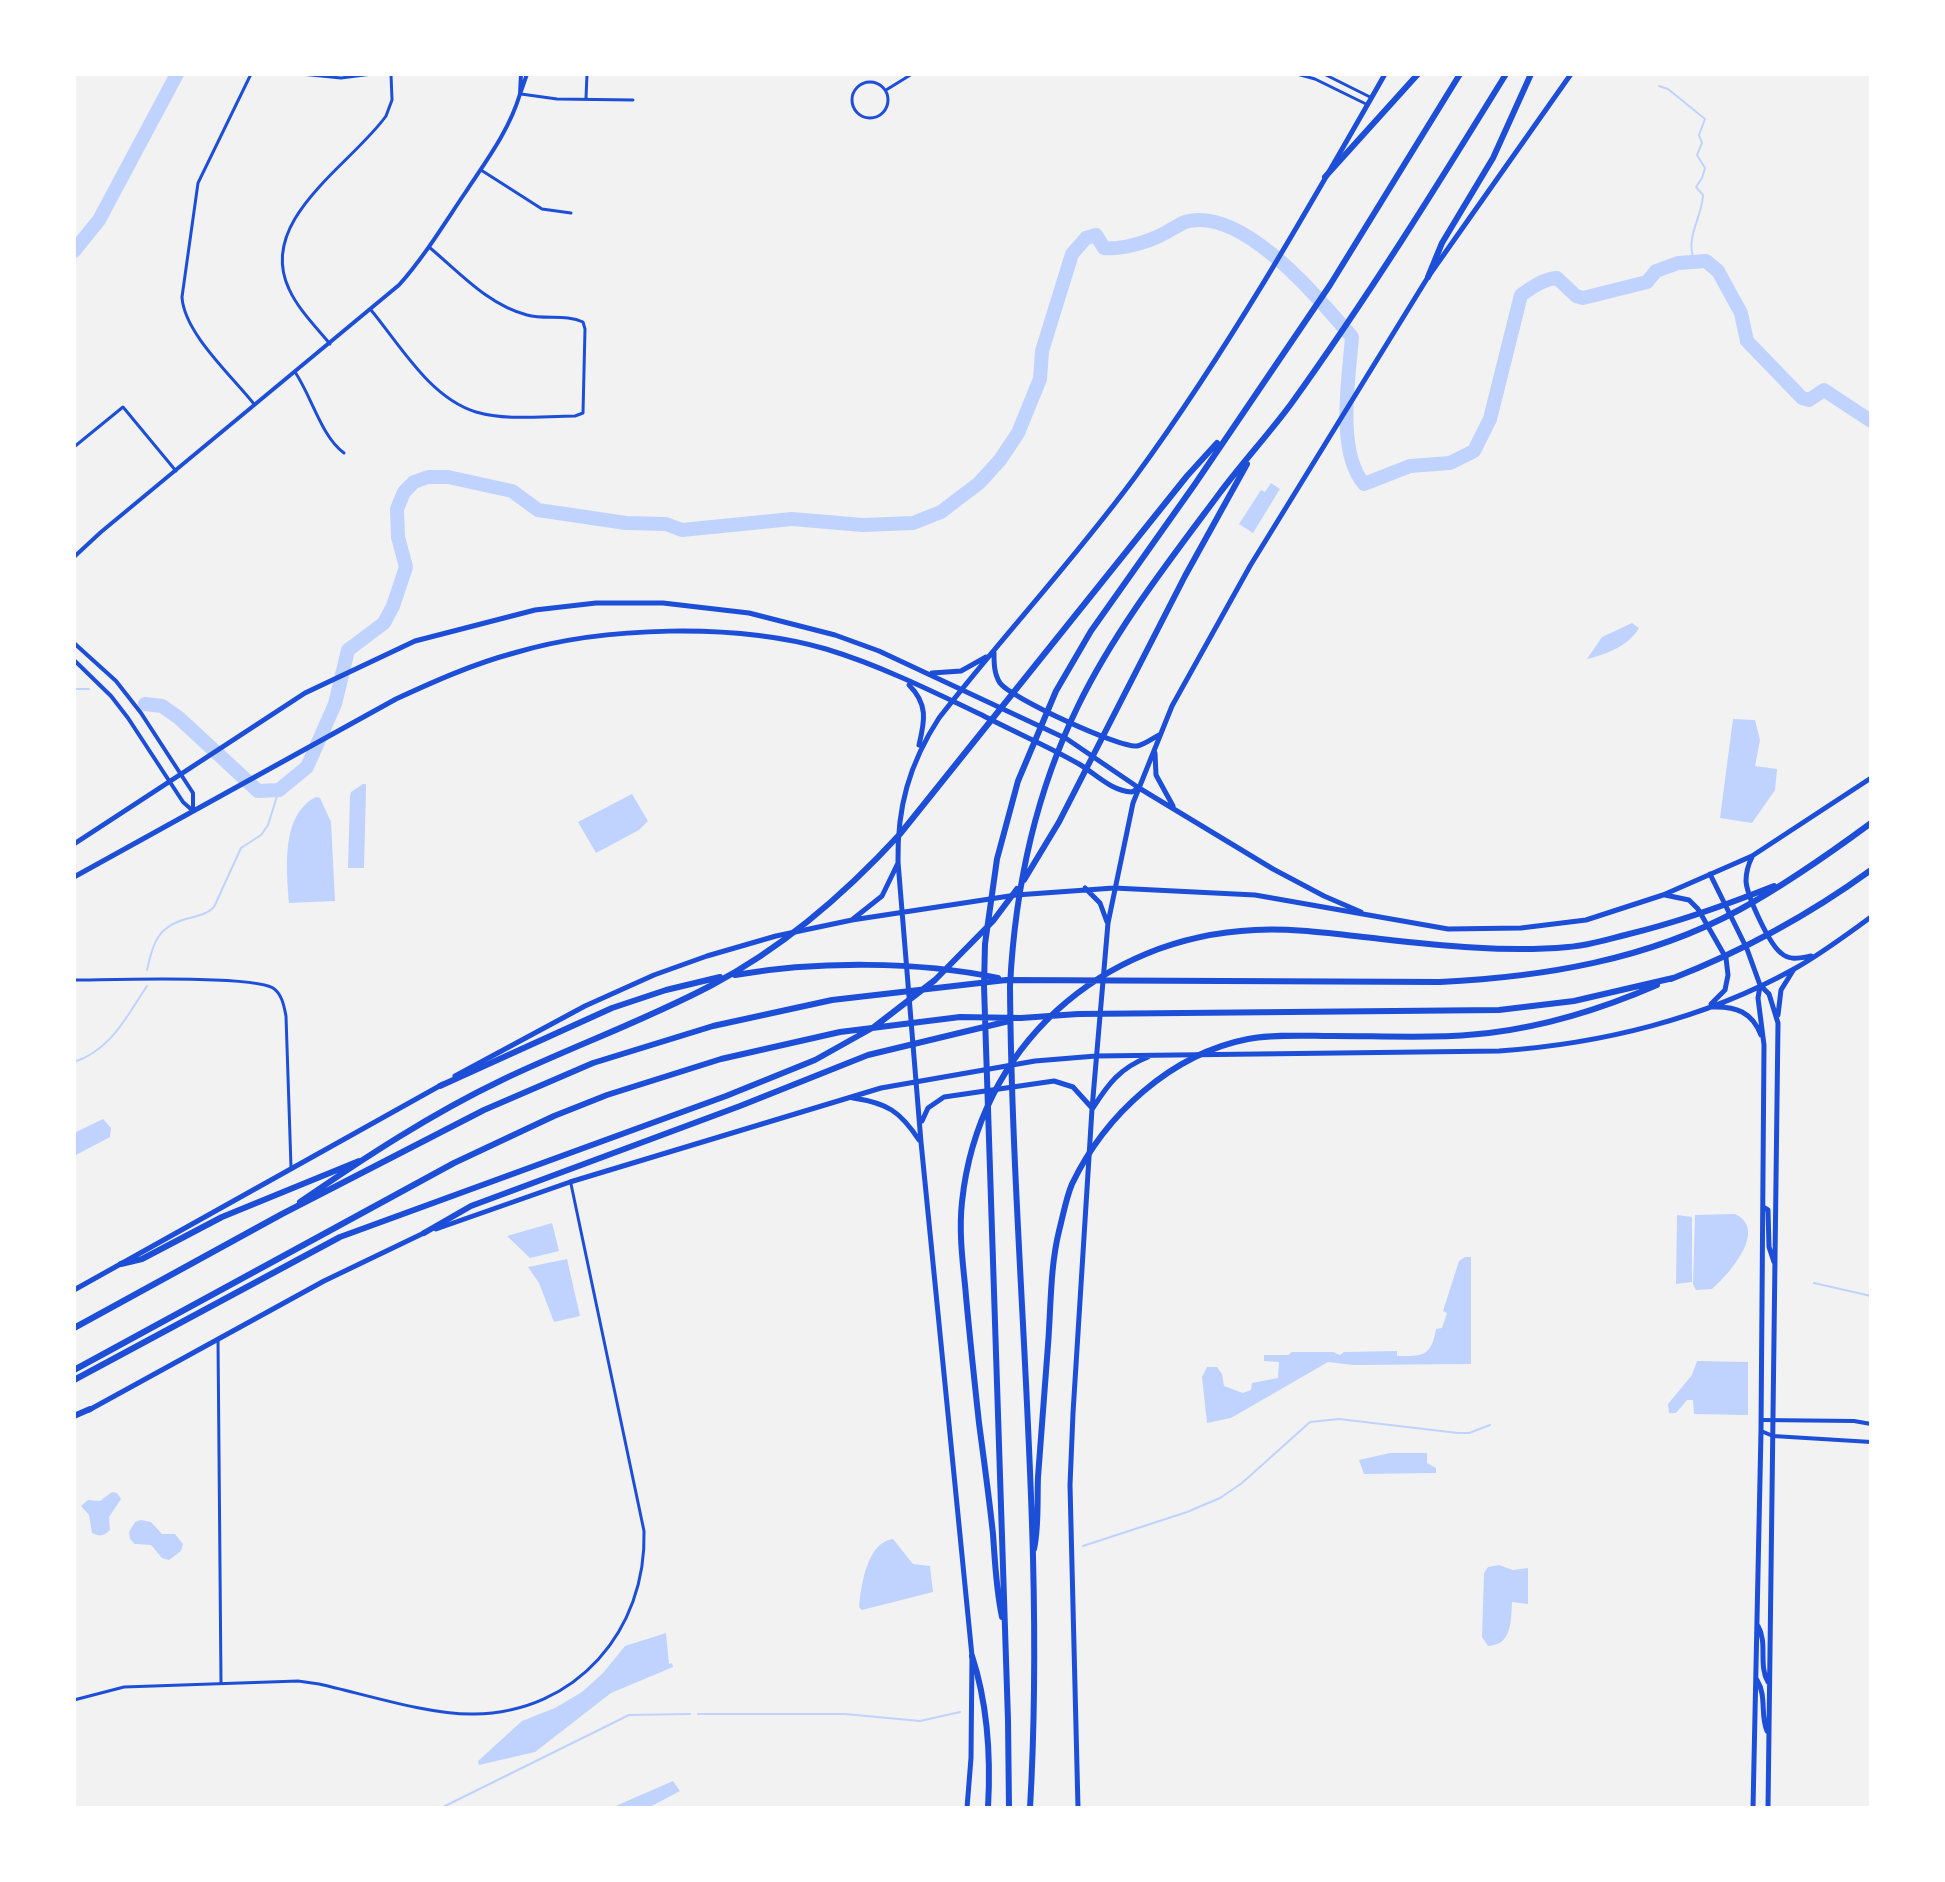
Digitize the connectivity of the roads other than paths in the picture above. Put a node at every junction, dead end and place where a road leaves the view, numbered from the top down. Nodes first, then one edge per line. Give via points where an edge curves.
1 (251, 74) edge
2 (301, 74) edge
3 (372, 74) edge
4 (391, 74) edge
5 (524, 74) edge
6 (587, 74) edge
7 (912, 74) edge
8 (1297, 74) edge
9 (1318, 74) edge
10 (1324, 74) edge
11 (1385, 74) edge
12 (1418, 74) edge
13 (1460, 74) edge
14 (1506, 74) edge
15 (1531, 74) edge
16 (1571, 74) edge
17 (1315, 79) junction
18 (886, 90) junction
19 (520, 94) junction
20 (1372, 98) junction
21 (586, 100) junction
22 (633, 100) dead end
23 (1367, 105) junction
24 (481, 170) junction
25 (1325, 177) junction
26 (571, 213) dead end
27 (429, 247) junction
28 (1428, 277) junction
29 (371, 310) junction
30 (330, 344) junction
31 (295, 372) junction
32 (255, 405) junction
33 (1230, 429) junction
34 (74, 447) edge
35 (344, 453) dead end
36 (1253, 453) junction
37 (176, 471) junction
38 (74, 557) edge
39 (74, 643) edge
40 (993, 652) junction
41 (74, 660) edge
42 (926, 673) junction
43 (905, 681) junction
44 (962, 689) junction
45 (952, 701) junction
46 (1159, 735) junction
47 (1154, 748) junction
48 (918, 753) junction
49 (181, 774) junction
50 (1871, 778) edge
51 (1127, 780) junction
52 (169, 781) junction
53 (1139, 788) junction
54 (1132, 792) junction
55 (1133, 803) junction
56 (1175, 808) junction
57 (193, 811) junction
58 (1871, 823) edge
59 (74, 844) edge
60 (1752, 856) junction
61 (898, 862) junction
62 (1871, 870) edge
63 (1710, 874) junction
64 (74, 877) edge
65 (1788, 880) junction
66 (1085, 888) junction
67 (1114, 888) junction
68 (1663, 895) junction
69 (902, 912) junction
70 (1369, 915) junction
71 (1871, 917) edge
72 (852, 920) junction
73 (1108, 923) junction
74 (1817, 954) junction
75 (1795, 968) junction
76 (1673, 978) junction
77 (74, 980) edge
78 (1006, 980) junction
79 (1760, 985) junction
80 (1707, 1007) junction
81 (1021, 1018) junction
82 (1778, 1023) junction
83 (1764, 1045) junction
84 (1156, 1055) junction
85 (1096, 1056) junction
86 (917, 1080) junction
87 (440, 1086) junction
88 (852, 1098) junction
89 (1092, 1109) junction
90 (920, 1124) junction
91 (921, 1142) junction
92 (373, 1154) junction
93 (291, 1167) junction
94 (570, 1182) junction
95 (1763, 1207) junction
96 (282, 1214) junction
97 (424, 1233) junction
98 (340, 1237) junction
99 (320, 1238) junction
100 (1775, 1263) junction
101 (121, 1264) junction
102 (74, 1290) edge
103 (74, 1328) edge
104 (218, 1339) junction
105 (74, 1370) edge
106 (74, 1380) edge
107 (90, 1409) joint
108 (74, 1417) edge
109 (1773, 1420) junction
110 (1760, 1421) junction
111 (1871, 1424) edge
112 (1761, 1431) junction
113 (1773, 1436) junction
114 (1871, 1442) edge
115 (1032, 1561) junction
116 (1757, 1626) junction
117 (1006, 1636) junction
118 (972, 1656) junction
119 (1756, 1679) junction
120 (221, 1683) junction
121 (1769, 1683) junction
122 (74, 1700) edge
123 (1769, 1734) junction
124 (967, 1808) edge
125 (988, 1808) edge
126 (1009, 1808) edge
127 (1030, 1808) edge
128 (1078, 1808) edge
129 (1753, 1808) edge
130 (1768, 1808) edge

1 - 32 street via 198,183 182,297 193,329
2 - 3 street
4 - 30 street via 392,100 386,116 299,210 285,239 286,284
5 - 19 street
6 - 21 street
7 - 18 street
8 - 17 street
9 - 17 street
10 - 20 street
11 - 20 main road
12 - 25 highway
13 - 33 highway via 1363,232
14 - 36 highway via 1395,254
15 - 28 highway via 1498,149 1442,243
16 - 28 main road
17 - 23 street
18 - 18 street via 872,81 861,84 853,94 853,106 862,115 880,115 888,101
19 - 21 street
19 - 24 street
20 - 23 main road
21 - 22 street
23 - 25 main road
24 - 26 street via 542,209
24 - 27 street
25 - 40 main road via 1222,349 1135,476
27 - 29 street
27 - 29 street via 507,308 583,322 583,413 500,416 467,409 432,384
28 - 46 main road via 1207,638
29 - 30 street
30 - 31 street
31 - 32 street
31 - 35 street via 329,438
32 - 37 street
33 - 92 highway via 920,811 848,888 759,957 713,985 501,1080
33 - 117 highway via 1091,631 1056,691 1018,781 997,859 984,986
34 - 37 street via 123,407
36 - 98 highway via 1043,851 993,921 905,1005 805,1065
36 - 115 highway via 1136,610 1079,703 1043,791 1017,901 1010,986
37 - 38 street
39 - 49 street via 116,681
40 - 42 main road via 961,671
40 - 44 main road
40 - 46 main road via 998,680 1021,699 1115,742 1136,746
41 - 52 street via 111,696
42 - 44 main road
42 - 49 main road via 794,623 725,609 596,603 535,610 415,641 333,678
43 - 45 main road
43 - 48 main road via 925,709
43 - 57 main road via 857,659 794,641 718,633 612,635 547,645 473,666 396,699
44 - 45 main road
44 - 51 main road via 1067,739
45 - 48 main road
45 - 54 main road
46 - 47 main road
47 - 53 main road
47 - 56 main road via 1156,775
48 - 61 main road via 899,816
49 - 52 main road
49 - 57 street via 193,793
50 - 60 main road
51 - 53 main road
51 - 54 main road
52 - 57 street
52 - 59 main road
53 - 54 main road
53 - 55 main road
53 - 56 main road
54 - 55 main road
55 - 67 main road
56 - 70 main road via 1273,869
57 - 64 main road
58 - 65 highway
60 - 63 main road
60 - 74 main road via 1747,893 1774,945 1796,959
61 - 69 main road
61 - 72 main road via 882,896
62 - 76 highway via 1793,923
63 - 68 main road
63 - 79 main road
65 - 78 highway via 1682,936 1601,962 1499,979
65 - 117 highway via 1684,921 1570,947 1494,947 1260,929 1188,938 1120,965 1071,997 1027,1039 999,1080 975,1134 961,1204 983,1470
66 - 67 main road
66 - 69 main road
66 - 73 main road via 1100,903
67 - 70 main road via 1255,895
67 - 73 main road
68 - 70 main road via 1586,920 1521,928 1448,929
68 - 80 main road via 1689,900 1698,909 1726,958 1725,990
69 - 72 main road
69 - 86 main road
71 - 74 main road
72 - 87 main road via 776,936 665,971 577,1010
73 - 85 main road
74 - 75 main road
75 - 79 main road
75 - 82 main road via 1781,990
76 - 81 highway via 1574,1001 1499,1010
76 - 115 highway via 1561,1019 1490,1033 1247,1040 1173,1070 1141,1094 1092,1150 1071,1187 1053,1262
77 - 93 street via 236,982 277,991 286,1016
78 - 87 highway via 858,965 721,977 612,1008
78 - 96 highway via 832,1000 713,1026 593,1063 484,1110
79 - 80 main road
79 - 82 main road via 1769,994
79 - 83 main road
80 - 83 main road via 1728,1006 1749,1015
80 - 84 main road via 1625,1033 1552,1047
81 - 97 highway via 868,1055 471,1206
81 - 99 highway via 960,1017 840,1032 660,1077 498,1141
82 - 100 main road
83 - 95 main road
84 - 85 main road
84 - 89 main road via 1118,1073
85 - 86 main road
85 - 89 main road
86 - 88 main road
86 - 90 main road
87 - 93 main road
88 - 91 main road via 895,1111
88 - 94 main road
89 - 90 main road via 1073,1087 1054,1081 944,1097 928,1108
89 - 128 main road via 1071,1451
90 - 91 main road
91 - 118 main road
92 - 96 highway
92 - 101 highway
93 - 101 main road
94 - 97 main road
94 - 120 street via 644,1531 637,1593 614,1640 589,1669 559,1691 526,1706 487,1714 449,1713 298,1681
95 - 100 main road via 1768,1210
95 - 110 main road
96 - 103 highway
97 - 104 main road
98 - 99 highway
98 - 106 highway
99 - 105 highway
100 - 109 main road
101 - 102 main road
104 - 107 main road
104 - 120 street
107 - 108 highway
109 - 110 street
109 - 111 street
109 - 113 main road
110 - 112 main road
112 - 113 street
112 - 116 main road
113 - 114 street
113 - 121 main road
115 - 127 highway via 1035,1721
116 - 119 main road
116 - 121 main road
117 - 126 highway
118 - 124 main road
118 - 125 highway via 987,1721
119 - 123 main road
119 - 129 main road
120 - 122 street via 124,1687
121 - 123 main road
123 - 130 main road

